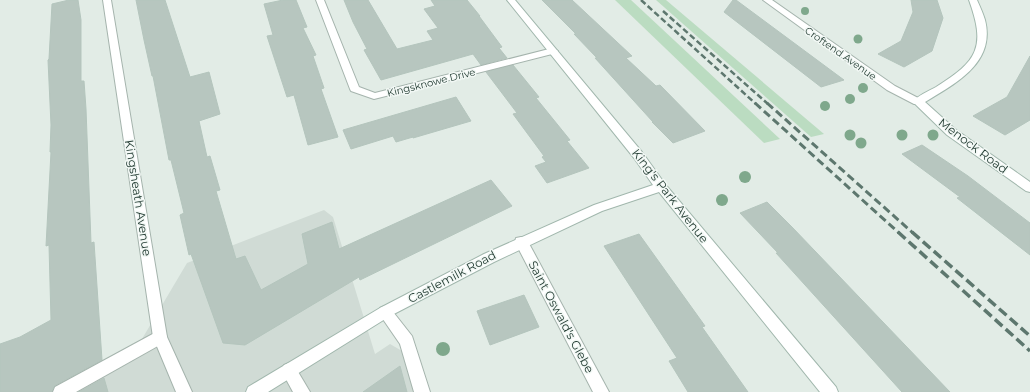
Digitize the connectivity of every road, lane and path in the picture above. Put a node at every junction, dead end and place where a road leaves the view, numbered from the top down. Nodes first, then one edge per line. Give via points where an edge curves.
1 (107, 0) edge
2 (320, 0) edge
3 (511, 0) edge
4 (767, 0) edge
5 (973, 0) edge
6 (553, 51) junction
7 (918, 102) junction
8 (661, 186) junction
9 (1030, 188) edge
10 (521, 242) junction
11 (385, 312) junction
12 (160, 337) junction
13 (289, 370) junction
14 (61, 392) edge
15 (184, 392) edge
16 (254, 392) edge
17 (302, 392) edge
18 (422, 392) edge
19 (601, 392) edge
20 (830, 392) edge

1 - 12 street, Kingsheath Avenue
2 - 6 street, Kingsknowe Drive via 355,89 374,96
3 - 6 street, King's Park Avenue
4 - 7 street, Croftend Avenue via 891,88
5 - 7 street via 980,14 984,42 976,60 959,77
6 - 8 street, King's Park Avenue
7 - 9 street, Menock Road via 951,132
8 - 10 street, Castlemilk Road via 598,208
8 - 20 street, King's Park Avenue
10 - 11 street, Castlemilk Road
10 - 19 street, Saint Oswald's Glebe
11 - 13 street, Castlemilk Road
11 - 18 street via 407,341
12 - 14 street
12 - 15 street, Kingsheath Avenue
13 - 16 street, Castlemilk Road
13 - 17 street

